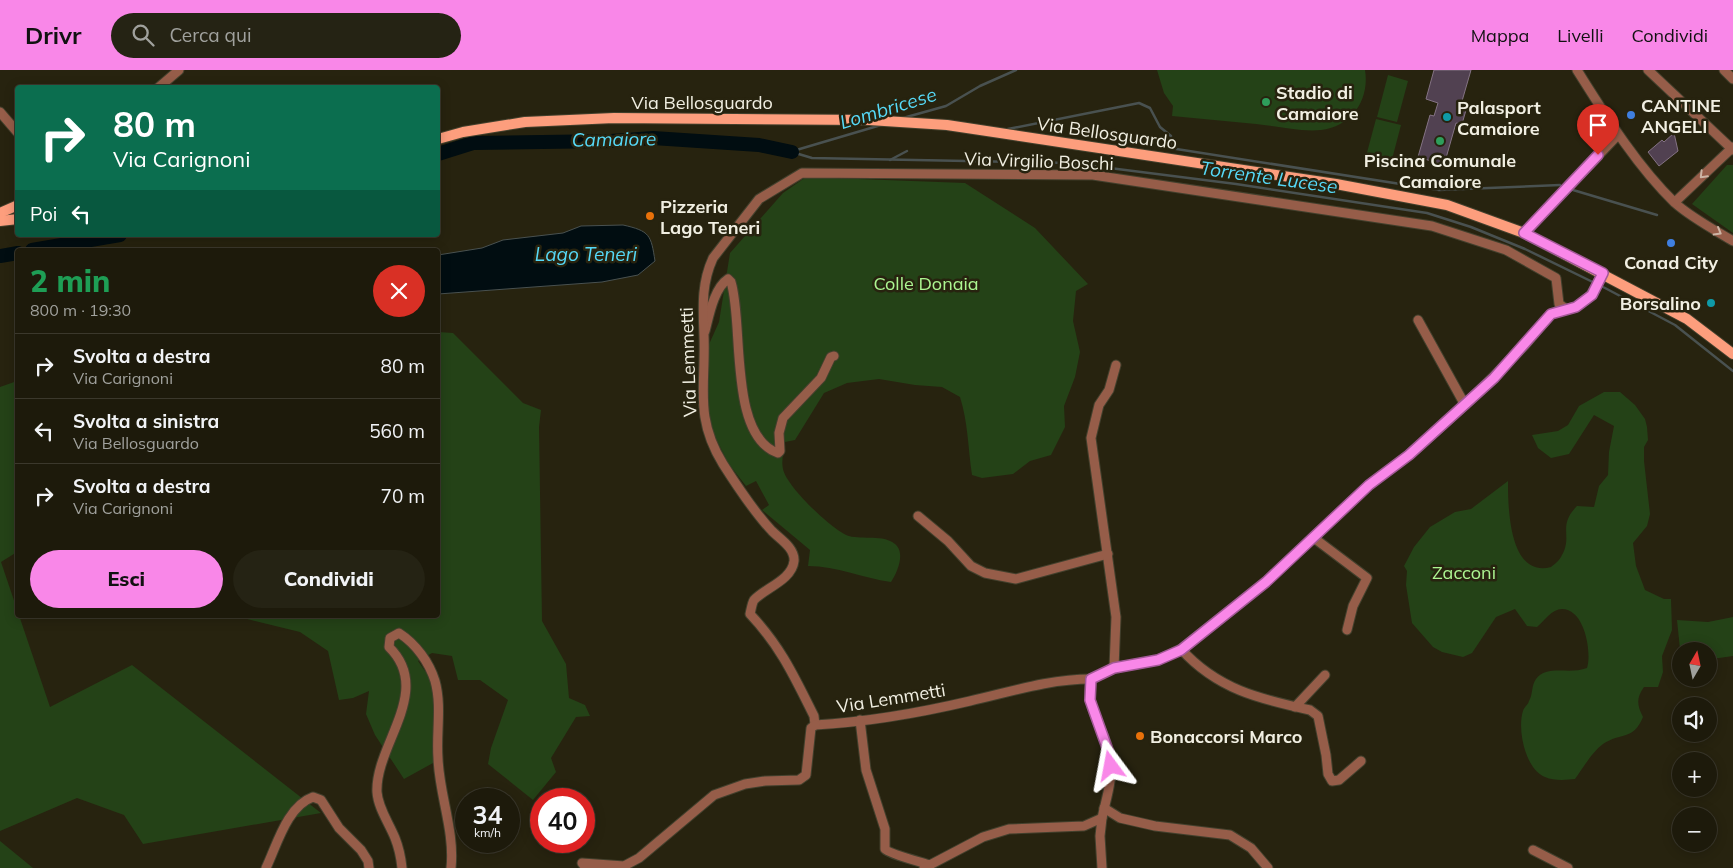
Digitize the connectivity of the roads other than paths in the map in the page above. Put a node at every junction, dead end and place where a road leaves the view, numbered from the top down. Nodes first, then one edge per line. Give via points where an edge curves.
1 (179, 70) edge
2 (1577, 70) edge
3 (1648, 70) edge
4 (1724, 70) edge
5 (1733, 79) edge
6 (162, 85) edge
7 (0, 112) edge
8 (15, 130) edge
9 (1618, 135) junction
10 (440, 138) edge
11 (1732, 148) edge
12 (802, 172) joint
13 (1675, 202) junction
14 (15, 206) edge
15 (0, 213) edge
16 (15, 219) edge
17 (0, 221) edge
18 (1524, 233) junction
19 (1733, 241) edge
20 (1603, 273) junction
21 (1566, 309) junction
22 (1418, 320) dead end
23 (704, 336) junction
24 (1733, 354) edge
25 (834, 356) dead end
26 (1116, 365) dead end
27 (1465, 404) junction
28 (918, 516) dead end
29 (1314, 538) junction
30 (1108, 554) junction
31 (1346, 630) dead end
32 (1181, 650) junction
33 (1114, 668) junction
34 (1325, 674) dead end
35 (1091, 679) junction
36 (1295, 707) junction
37 (860, 720) junction
38 (815, 725) junction
39 (1361, 761) dead end
40 (1103, 813) junction
41 (1534, 850) dead end
42 (927, 867) edge
43 (266, 868) edge
44 (369, 868) edge
45 (402, 868) edge
46 (451, 868) edge
47 (586, 868) edge
48 (1102, 868) edge
49 (1268, 868) edge
50 (1568, 868) edge

1 - 6 street
2 - 9 street
3 - 11 street
4 - 5 street
7 - 8 street
9 - 13 street
9 - 18 street
10 - 18 main road, Via Bellosguardo via 525,122 614,118 907,122 1410,197 1447,205
11 -> 13 street
12 - 21 street, Via Virgilio Boschi via 1093,175 1398,220 1449,230 1506,250 1556,278 1560,304
12 - 23 street, Via Lemmetti via 759,199 713,258 703,292
13 -> 19 street
14 - 15 main road
16 - 17 main road
18 - 20 main road, Via Bellosguardo
20 - 21 street via 1592,295 1576,307
20 - 24 main road, Via Bellosguardo via 1687,319
21 - 27 street via 1551,314 1500,372
22 - 27 street
23 - 25 street via 714,299 728,280 732,282 737,310 742,395 754,430 766,445 778,453 783,418 821,378
23 - 38 street, Via Lemmetti via 702,401 711,440 722,462 759,514 787,544 794,561 787,574 753,601 750,614 786,658 814,716
26 - 30 street via 1109,390 1099,405 1091,438
27 - 29 street via 1409,455 1369,485
28 - 30 street via 972,566 1005,578 1016,579
29 - 31 street via 1367,578
29 - 32 street via 1266,582
30 - 33 street via 1116,617
32 - 33 street via 1158,660
32 - 36 street via 1197,667 1243,693
33 - 35 street
34 - 36 street
35 - 37 street, Via Lemmetti via 1062,680 970,702
35 - 40 street via 1090,700 1110,756
36 - 39 street via 1310,710 1318,716 1332,781 1340,780
37 - 38 street, Via Lemmetti
37 - 42 street via 866,770 885,829 885,849
38 - 47 street via 811,728 806,775 799,780 745,784 714,795 639,858 624,866 582,863
40 - 42 street via 1084,826 1009,829 983,837
40 - 48 street via 1100,836
40 - 49 street via 1155,826 1230,835 1251,848
41 - 50 street
43 - 44 street via 294,810 305,799 313,797 321,800 339,828 362,850
45 - 46 street via 395,838 377,794 377,781 404,703 403,669 389,647 390,638 399,633 412,642 429,666 435,683 438,758

